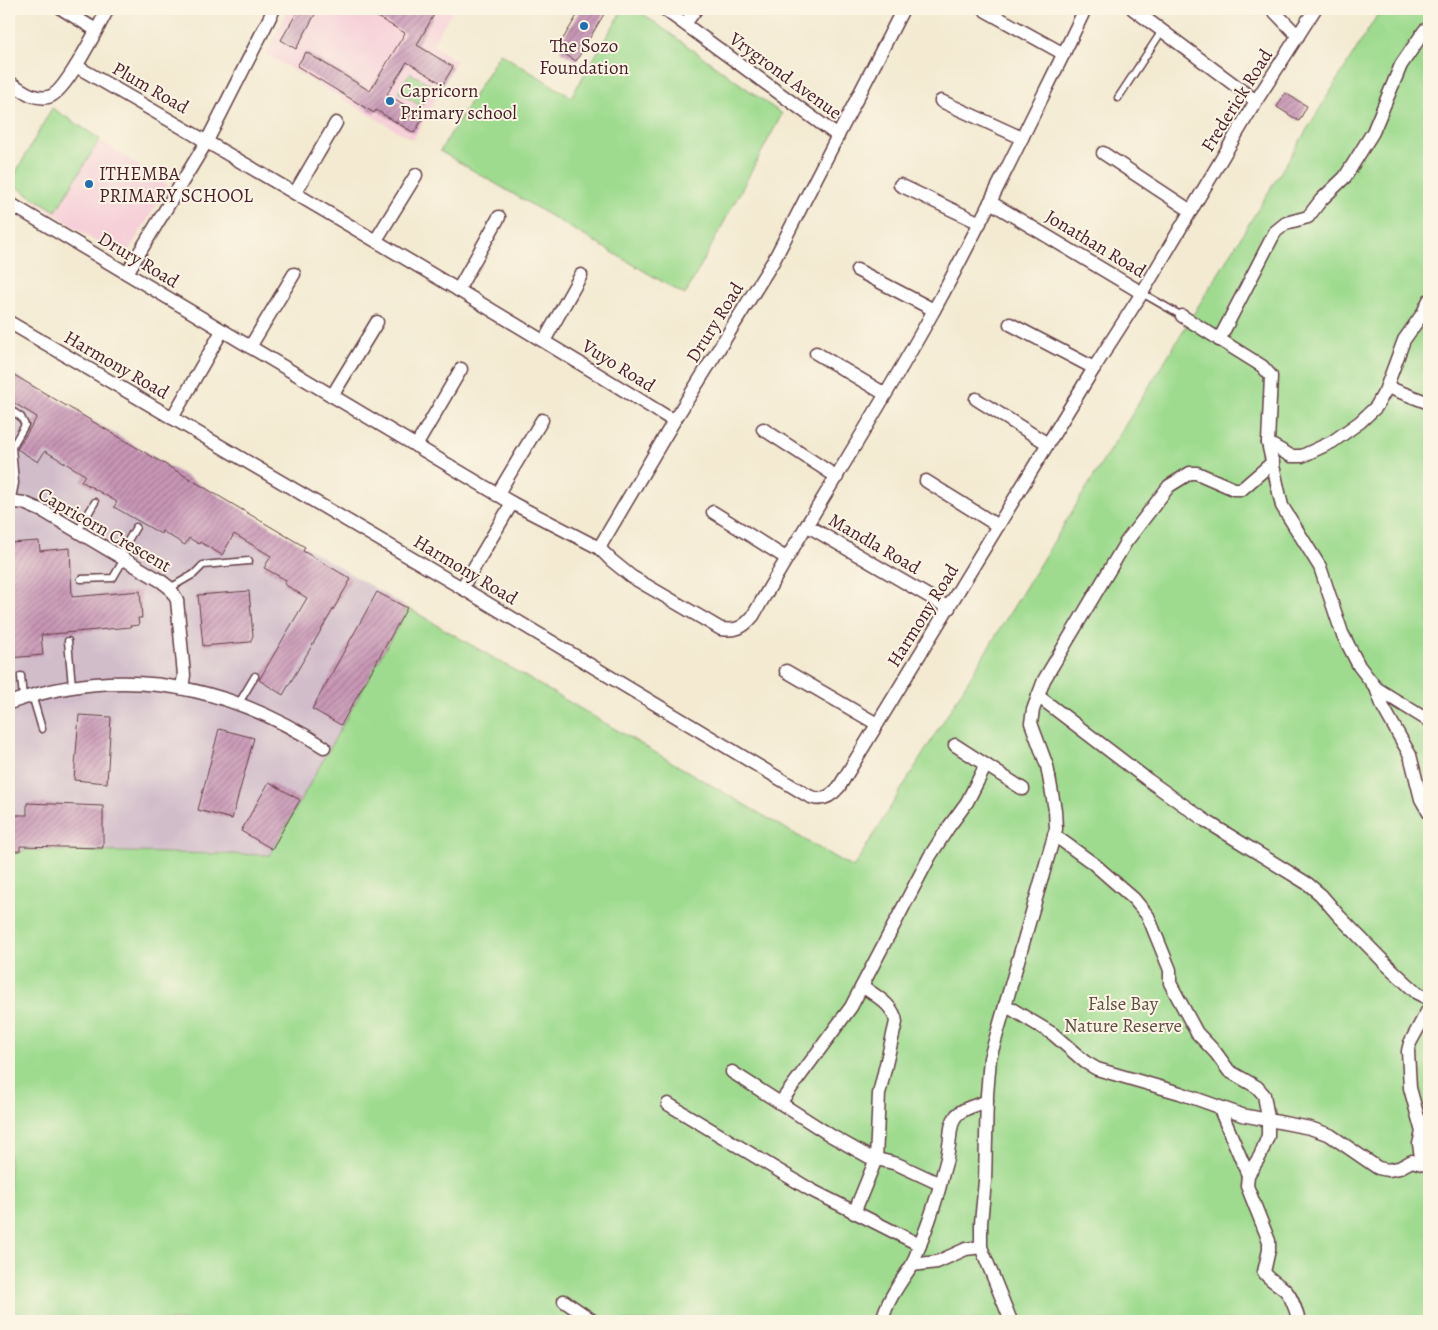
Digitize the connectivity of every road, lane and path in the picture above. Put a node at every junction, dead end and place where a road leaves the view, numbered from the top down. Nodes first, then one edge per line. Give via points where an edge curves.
1 (62, 9) edge
2 (108, 9) edge
3 (664, 9) edge
4 (696, 9) edge
5 (903, 9) edge
6 (1085, 9) edge
7 (1133, 9) edge
8 (1272, 9) edge
9 (1315, 9) edge
10 (270, 10) edge
11 (986, 11) dead end
12 (685, 24) junction
13 (96, 30) junction
14 (1425, 30) dead end
15 (1162, 31) junction
16 (1298, 36) junction
17 (1064, 54) junction
18 (76, 66) junction
19 (9, 82) edge
20 (1118, 98) dead end
21 (941, 101) dead end
22 (1256, 101) junction
23 (336, 123) dead end
24 (838, 136) junction
25 (1022, 138) junction
26 (207, 141) junction
27 (1103, 153) dead end
28 (416, 175) dead end
29 (900, 185) dead end
30 (295, 193) junction
31 (990, 202) junction
32 (9, 203) edge
33 (1191, 211) junction
34 (499, 217) dead end
35 (980, 223) junction
36 (376, 240) junction
37 (857, 270) dead end
38 (127, 273) junction
39 (294, 274) dead end
40 (581, 275) dead end
41 (12, 279) dead end
42 (9, 286) edge
43 (458, 290) junction
44 (1142, 293) junction
45 (1429, 300) edge
46 (934, 310) junction
47 (1182, 316) joint
48 (9, 322) edge
49 (377, 322) dead end
50 (1010, 324) dead end
51 (222, 331) junction
52 (1219, 340) junction
53 (544, 341) junction
54 (250, 347) junction
55 (816, 353) dead end
56 (461, 368) dead end
57 (1094, 368) junction
58 (1386, 387) junction
59 (885, 394) junction
60 (332, 396) junction
61 (976, 399) dead end
62 (1429, 403) edge
63 (9, 409) edge
64 (172, 418) junction
65 (542, 420) dead end
66 (674, 421) junction
67 (763, 429) dead end
68 (1268, 443) junction
69 (1048, 444) junction
70 (416, 446) junction
71 (1273, 462) junction
72 (837, 477) junction
73 (926, 481) dead end
74 (497, 495) junction
75 (95, 502) dead end
76 (512, 503) junction
77 (10, 505) edge
78 (712, 512) dead end
79 (808, 526) junction
80 (998, 526) junction
81 (136, 527) dead end
82 (78, 531) junction
83 (599, 548) junction
84 (122, 558) junction
85 (786, 558) junction
86 (249, 561) dead end
87 (81, 579) dead end
88 (170, 588) junction
89 (462, 588) junction
90 (949, 608) junction
91 (68, 641) dead end
92 (786, 671) dead end
93 (21, 676) dead end
94 (255, 676) dead end
95 (72, 686) junction
96 (182, 688) junction
97 (1376, 688) junction
98 (28, 696) junction
99 (1038, 696) junction
100 (9, 703) edge
101 (239, 703) junction
102 (1429, 721) edge
103 (877, 724) junction
104 (42, 729) dead end
105 (955, 745) dead end
106 (324, 747) dead end
107 (986, 765) junction
108 (1024, 789) dead end
109 (1429, 813) edge
110 (1054, 835) junction
111 (862, 986) junction
112 (1429, 999) edge
113 (1005, 1005) junction
114 (1429, 1008) edge
115 (732, 1072) dead end
116 (987, 1101) junction
117 (780, 1103) junction
118 (668, 1104) dead end
119 (1219, 1107) junction
120 (1268, 1121) junction
121 (876, 1159) junction
122 (1425, 1164) edge
123 (1248, 1175) junction
124 (940, 1184) junction
125 (854, 1212) junction
126 (920, 1246) junction
127 (981, 1247) junction
128 (912, 1265) junction
129 (564, 1301) dead end
130 (593, 1321) edge
131 (882, 1321) edge
132 (1011, 1321) edge
133 (1300, 1321) edge

1 - 13 street
2 - 13 street
3 - 12 street, Vrygrond Avenue
4 - 12 street
5 - 24 street, Drury Road
6 - 17 street
7 - 15 street
8 - 16 street
9 - 16 street, Frederick Road
10 - 26 street
11 - 17 street
12 - 24 street, Vrygrond Avenue
13 - 18 street
14 - 52 street via 1401,65 1373,132 1344,177 1308,217 1286,223 1275,232
15 - 20 lane
15 - 22 street
16 - 22 street, Frederick Road
17 - 25 street
18 - 19 street via 60,89 49,98 36,98
18 - 26 street, Plum Road
21 - 25 street
22 - 33 street, Frederick Road
23 - 30 street
24 - 66 street, Drury Road via 774,260
25 - 31 street
26 - 30 street, Vuyo Road
26 - 38 street
27 - 33 street
28 - 36 street
29 - 35 street
30 - 36 street, Vuyo Road
31 - 35 street
31 - 44 street, Jonathan Road
32 - 38 street, Drury Road
33 - 44 street, Frederick Road
34 - 43 street
35 - 46 street
36 - 43 street, Vuyo Road
37 - 46 street
38 - 51 street, Drury Road
39 - 54 street
40 - 53 street
41 - 42 path
43 - 53 street, Vuyo Road
44 - 47 lane, Jonathan Road
44 - 57 street, Harmony Road
45 - 58 street via 1404,340
46 - 59 street
47 - 52 street
48 - 64 street, Harmony Road
49 - 60 street
50 - 57 street
51 - 54 street, Drury Road
51 - 64 street
52 - 68 street via 1262,366 1271,376
53 - 66 street, Vuyo Road
54 - 60 street, Drury Road
55 - 59 street
56 - 70 street
57 - 69 street, Harmony Road
58 - 62 street
58 - 68 street via 1376,407 1332,442 1302,456 1291,456
59 - 72 street
60 - 70 street, Drury Road
61 - 69 street
63 - 77 lane via 21,417 25,425 12,447 15,483
64 - 89 street, Harmony Road
65 - 74 street
66 - 83 street, Drury Road
67 - 72 street
68 - 71 street
69 - 80 street, Harmony Road
70 - 74 street, Drury Road
71 - 97 street via 1282,506 1320,567 1342,633 1359,666
71 - 99 street via 1242,489 1234,490 1197,473 1190,473 1169,486 1126,542 1044,680
72 - 79 street
73 - 80 street
74 - 76 street, Drury Road
75 - 82 lane
76 - 83 street, Drury Road
76 - 89 street
77 - 82 street, Capricorn Crescent via 34,507
78 - 85 street
79 - 85 street
79 - 90 street, Mandla Road
80 - 90 street, Harmony Road
81 - 84 lane
82 - 84 street, Capricorn Crescent
83 - 85 street via 632,577 721,629 730,630 739,629 753,616
84 - 87 lane via 113,578
84 - 88 street, Capricorn Crescent
86 - 88 lane via 203,565
88 - 96 street, Capricorn Crescent via 177,600 184,675
89 - 103 street, Harmony Road via 810,797 832,795
90 - 103 street, Harmony Road
91 - 95 lane
92 - 103 street
93 - 98 lane
94 - 101 lane
95 - 96 street via 111,682
95 - 98 street
96 - 101 street
97 - 102 street
97 - 109 street via 1410,755 1421,799
98 - 100 street
98 - 104 lane
99 - 110 street via 1031,723 1047,766 1056,810
99 - 112 street via 1206,821 1308,884 1387,965 1417,993
101 - 106 street via 279,720
105 - 107 street
107 - 108 street
107 - 111 street via 967,802 930,856
110 - 113 street
110 - 120 street via 1094,864 1134,899 1148,916 1170,970 1170,983 1197,1033 1229,1071 1257,1087 1264,1095
111 - 117 street via 851,1007
111 - 121 street via 891,1008 896,1022 880,1094
113 - 116 street via 990,1058
113 - 119 street via 1053,1034 1097,1069
114 - 122 street via 1408,1051 1410,1088 1422,1132 1419,1144
115 - 117 street
116 - 124 street via 955,1118
116 - 127 street
117 - 121 street
118 - 125 street via 761,1161
119 - 120 street
119 - 123 street
120 - 122 street via 1330,1135 1378,1168 1399,1168 1412,1161
120 - 123 street via 1268,1136
121 - 124 street via 897,1164
121 - 125 street
123 - 133 street via 1247,1186 1269,1241 1264,1272 1286,1290
124 - 126 street
125 - 126 street
126 - 128 street
127 - 128 street via 966,1249 937,1262
127 - 132 street
128 - 131 street via 896,1289
129 - 130 street

